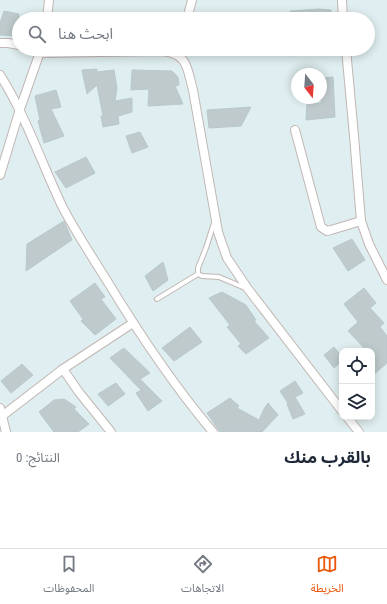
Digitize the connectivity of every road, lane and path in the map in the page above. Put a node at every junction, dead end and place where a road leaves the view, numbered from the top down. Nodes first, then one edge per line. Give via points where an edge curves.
1 (49, 0) edge
2 (192, 0) edge
3 (342, 0) edge
4 (47, 12) edge
5 (189, 12) edge
6 (343, 12) edge
7 (0, 43) edge
8 (12, 44) edge
9 (39, 56) edge
10 (180, 56) edge
11 (347, 56) edge
12 (0, 75) edge
13 (20, 109) junction
14 (295, 130) dead end
15 (3, 151) edge
16 (0, 175) edge
17 (216, 218) junction
18 (361, 221) junction
19 (198, 274) junction
20 (387, 280) edge
21 (248, 289) junction
22 (157, 299) dead end
23 (133, 323) junction
24 (63, 370) junction
25 (339, 407) edge
26 (0, 408) edge
27 (2, 416) junction
28 (349, 420) edge
29 (6, 432) edge
30 (111, 432) edge
31 (213, 432) edge
32 (359, 432) edge

1 - 4 street
2 - 5 street
3 - 6 street
7 - 8 street
9 - 13 street
10 - 17 street via 187,68 193,90
11 - 18 street
12 - 13 street
13 - 15 street
13 - 23 street via 72,225
14 - 18 street via 321,227 327,231
15 - 16 street
17 - 19 lane via 197,270
17 - 21 street via 227,258
18 - 20 street
19 - 21 lane via 219,277
19 - 22 lane
21 - 25 street
23 - 24 street
23 - 31 street via 168,376
24 - 27 street
24 - 30 street
26 - 27 street
27 - 29 street
28 - 32 street

